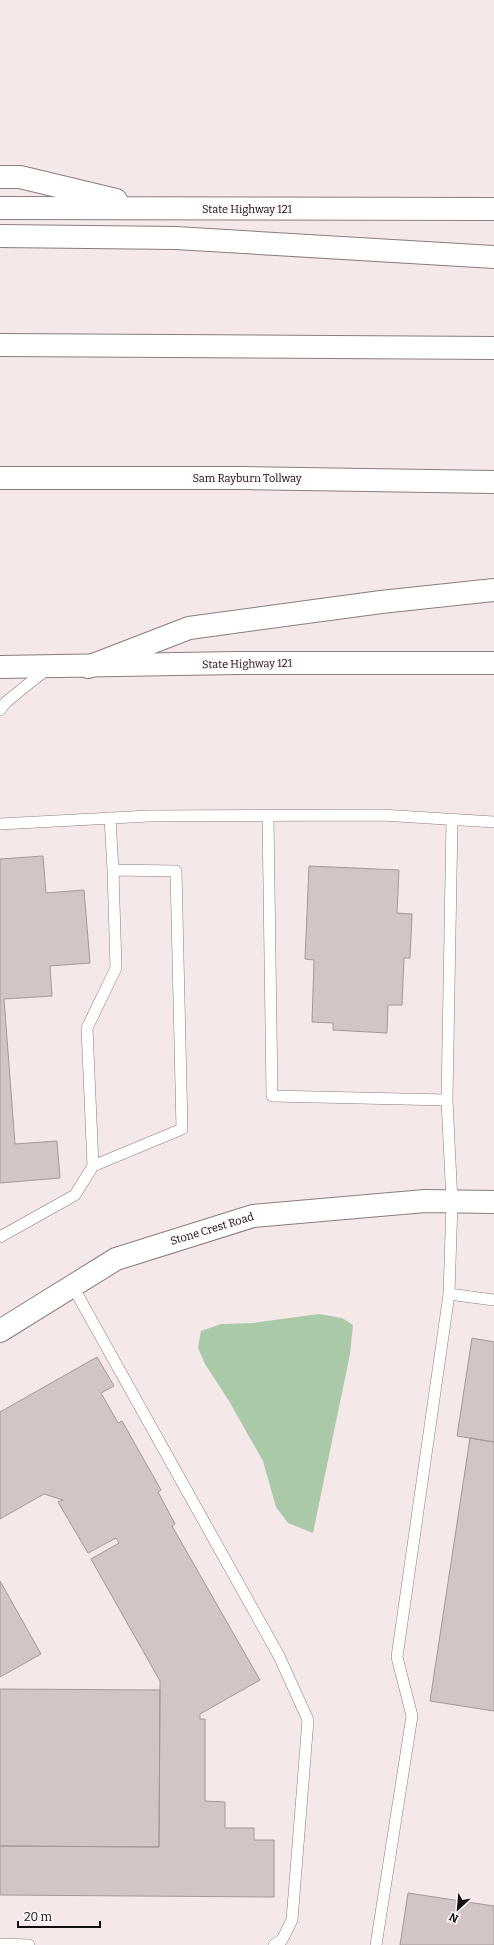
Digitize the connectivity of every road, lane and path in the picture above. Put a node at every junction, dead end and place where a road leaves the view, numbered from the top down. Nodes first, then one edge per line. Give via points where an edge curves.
1 (0, 177) edge
2 (0, 208) edge
3 (154, 209) junction
4 (494, 209) edge
5 (0, 236) edge
6 (494, 258) edge
7 (0, 345) edge
8 (494, 348) edge
9 (0, 478) edge
10 (494, 482) edge
11 (494, 590) edge
12 (494, 663) edge
13 (0, 667) edge
14 (49, 667) junction
15 (88, 667) junction
16 (0, 710) edge
17 (268, 816) junction
18 (110, 818) junction
19 (452, 820) junction
20 (494, 822) edge
21 (0, 824) edge
22 (113, 870) junction
23 (447, 1100) junction
24 (93, 1166) junction
25 (452, 1202) junction
26 (494, 1202) edge
27 (0, 1237) edge
28 (72, 1285) junction
29 (449, 1294) junction
30 (494, 1300) edge
31 (0, 1330) edge
32 (0, 1944) edge
33 (29, 1945) edge
34 (274, 1945) edge
35 (376, 1945) edge

1 - 3 main road via 20,177
2 - 3 main road, State Highway 121
3 - 4 main road, State Highway 121
5 - 6 main road via 176,238
7 - 8 main road
9 - 10 main road, Sam Rayburn Tollway
11 - 15 main road via 381,602 189,628
12 - 15 main road, State Highway 121 via 237,663
13 - 14 main road, State Highway 121
14 - 15 main road, State Highway 121
14 - 16 lane via 6,702
17 - 18 lane
17 - 19 lane via 381,815
17 - 23 lane via 272,1096
18 - 21 lane
18 - 22 lane
19 - 20 lane
19 - 23 lane
22 - 24 lane via 116,968 87,1028
22 - 24 lane via 176,871 182,1129
23 - 25 lane
24 - 27 lane via 75,1195
25 - 26 main road, Stone Crest Road
25 - 28 main road, Stone Crest Road via 253,1216 116,1259
25 - 29 lane
28 - 31 main road, Stone Crest Road
28 - 34 lane via 279,1656 308,1720 292,1920 282,1940
29 - 30 lane
29 - 35 lane via 397,1657 412,1716
32 - 33 lane

